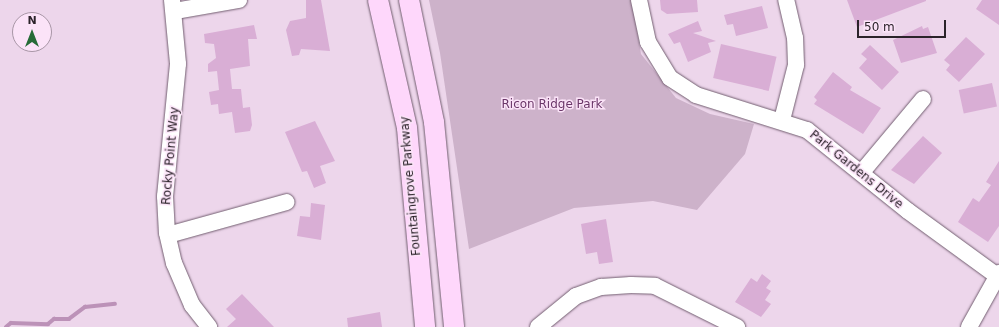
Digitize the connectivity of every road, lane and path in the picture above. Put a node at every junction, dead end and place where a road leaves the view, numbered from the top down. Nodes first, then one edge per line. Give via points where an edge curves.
1 (239, 0) edge
2 (378, 0) edge
3 (409, 0) edge
4 (639, 0) edge
5 (786, 0) edge
6 (174, 5) edge
7 (923, 99) dead end
8 (782, 120) junction
9 (862, 172) junction
10 (287, 202) dead end
11 (168, 235) junction
12 (998, 275) edge
13 (209, 327) edge
14 (425, 327) edge
15 (454, 327) edge
16 (538, 327) edge
17 (737, 327) edge
18 (969, 327) edge

1 - 6 street
2 - 14 main road, Fountaingrove Parkway via 407,128
3 - 15 main road via 434,122
4 - 8 street, Park Gardens Drive via 648,42 670,78 696,95
5 - 8 street via 795,38 796,65
6 - 11 street, Rocky Point Way via 178,64 164,196
7 - 9 street
8 - 9 street, Park Gardens Drive via 807,130
9 - 12 street, Park Gardens Drive via 908,211
10 - 11 street
11 - 13 street, Rocky Point Way via 174,263 192,305
12 - 18 street
16 - 17 street via 576,296 601,287 631,285 655,286

